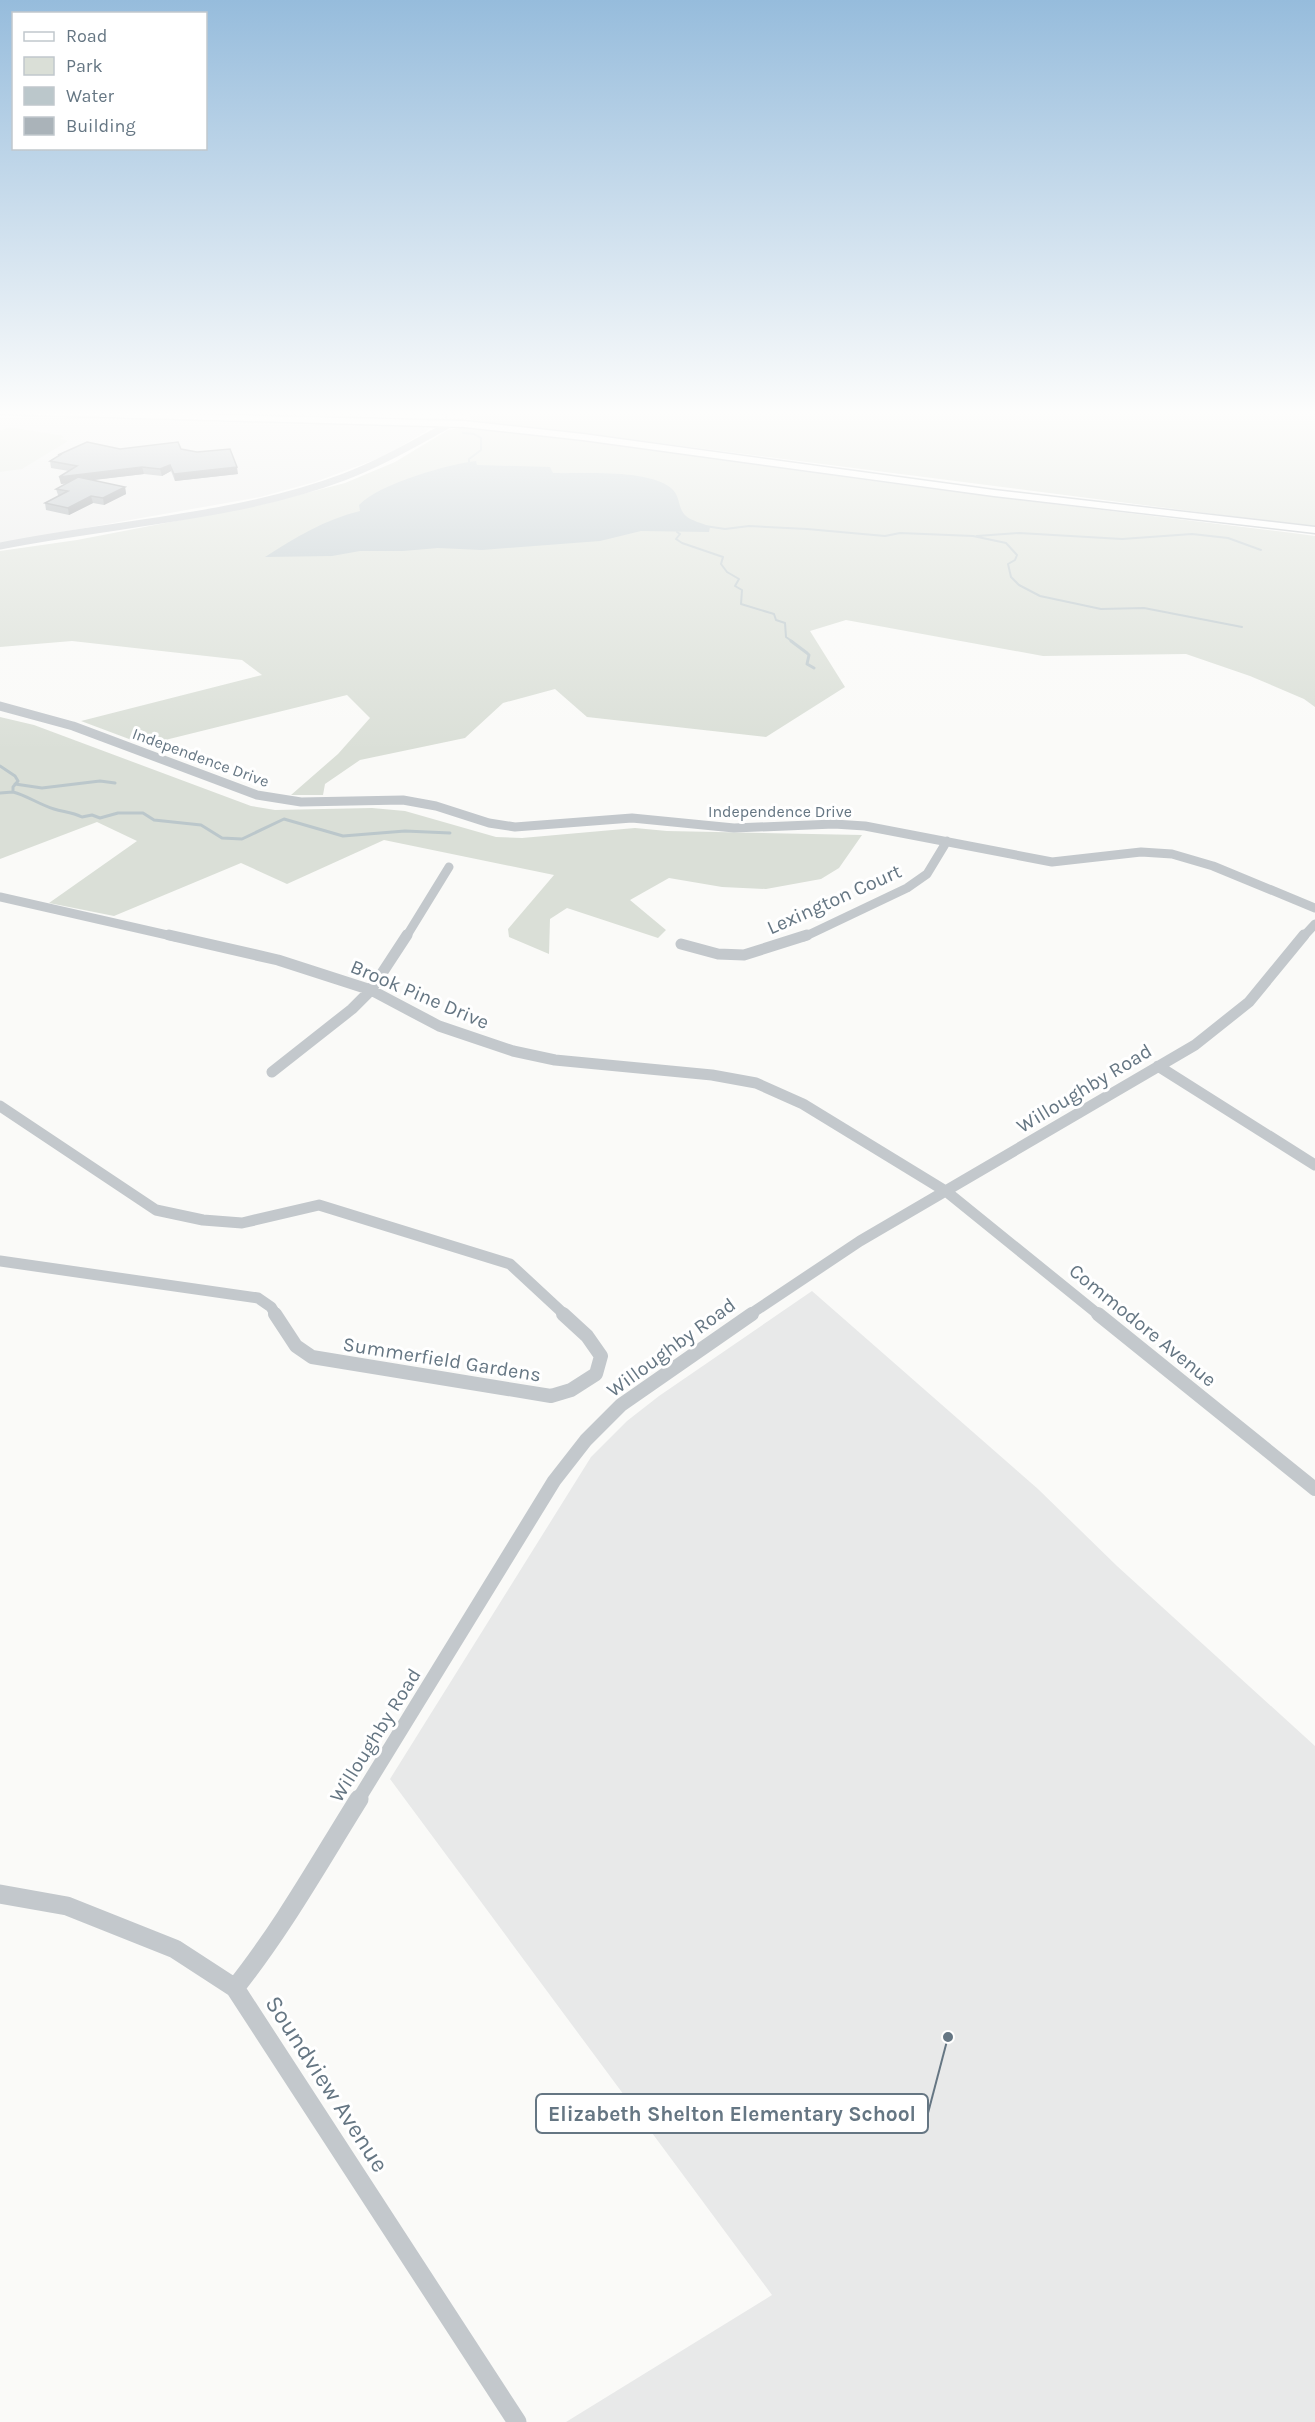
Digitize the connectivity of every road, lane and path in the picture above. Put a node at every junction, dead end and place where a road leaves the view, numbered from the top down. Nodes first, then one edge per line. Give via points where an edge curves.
1 (123, 525) edge
2 (1273, 525) edge
3 (1315, 530) edge
4 (0, 546) edge
5 (0, 706) edge
6 (946, 842) junction
7 (449, 867) dead end
8 (0, 897) edge
9 (1315, 908) edge
10 (1315, 924) edge
11 (681, 944) dead end
12 (371, 990) junction
13 (1158, 1066) junction
14 (272, 1072) dead end
15 (0, 1107) edge
16 (1315, 1165) edge
17 (947, 1192) junction
18 (0, 1261) edge
19 (1315, 1489) edge
20 (0, 1894) edge
21 (235, 1988) junction
22 (517, 2422) edge

1 - 4 street
2 - 3 main road
5 - 6 street, Independence Drive via 73,726 257,795 285,801 403,800 515,827 632,818 734,828 834,824 885,828
6 - 9 street, Independence Drive via 1053,862 1140,852 1168,854
6 - 11 street, Lexington Court via 927,874 907,888 802,938 744,955 718,954
7 - 12 street
8 - 12 street, Brook Pine Drive via 278,960
10 - 13 street, Willoughby Road via 1241,1011
12 - 14 street
12 - 17 street, Brook Pine Drive via 439,1026 513,1051 555,1060 756,1083 803,1104
13 - 16 street
13 - 17 street, Willoughby Road
15 - 18 street, Summerfield Gardens via 156,1210 177,1216 248,1222 297,1207 319,1205 510,1264 587,1336 601,1356 596,1374 572,1390 539,1395 312,1357 296,1346 271,1307 258,1298
17 - 19 street, Commodore Avenue
17 - 21 street, Willoughby Road via 860,1241 649,1383 586,1440 554,1481 291,1909
20 - 21 street, Soundview Avenue via 67,1906 175,1948
21 - 22 street, Soundview Avenue

